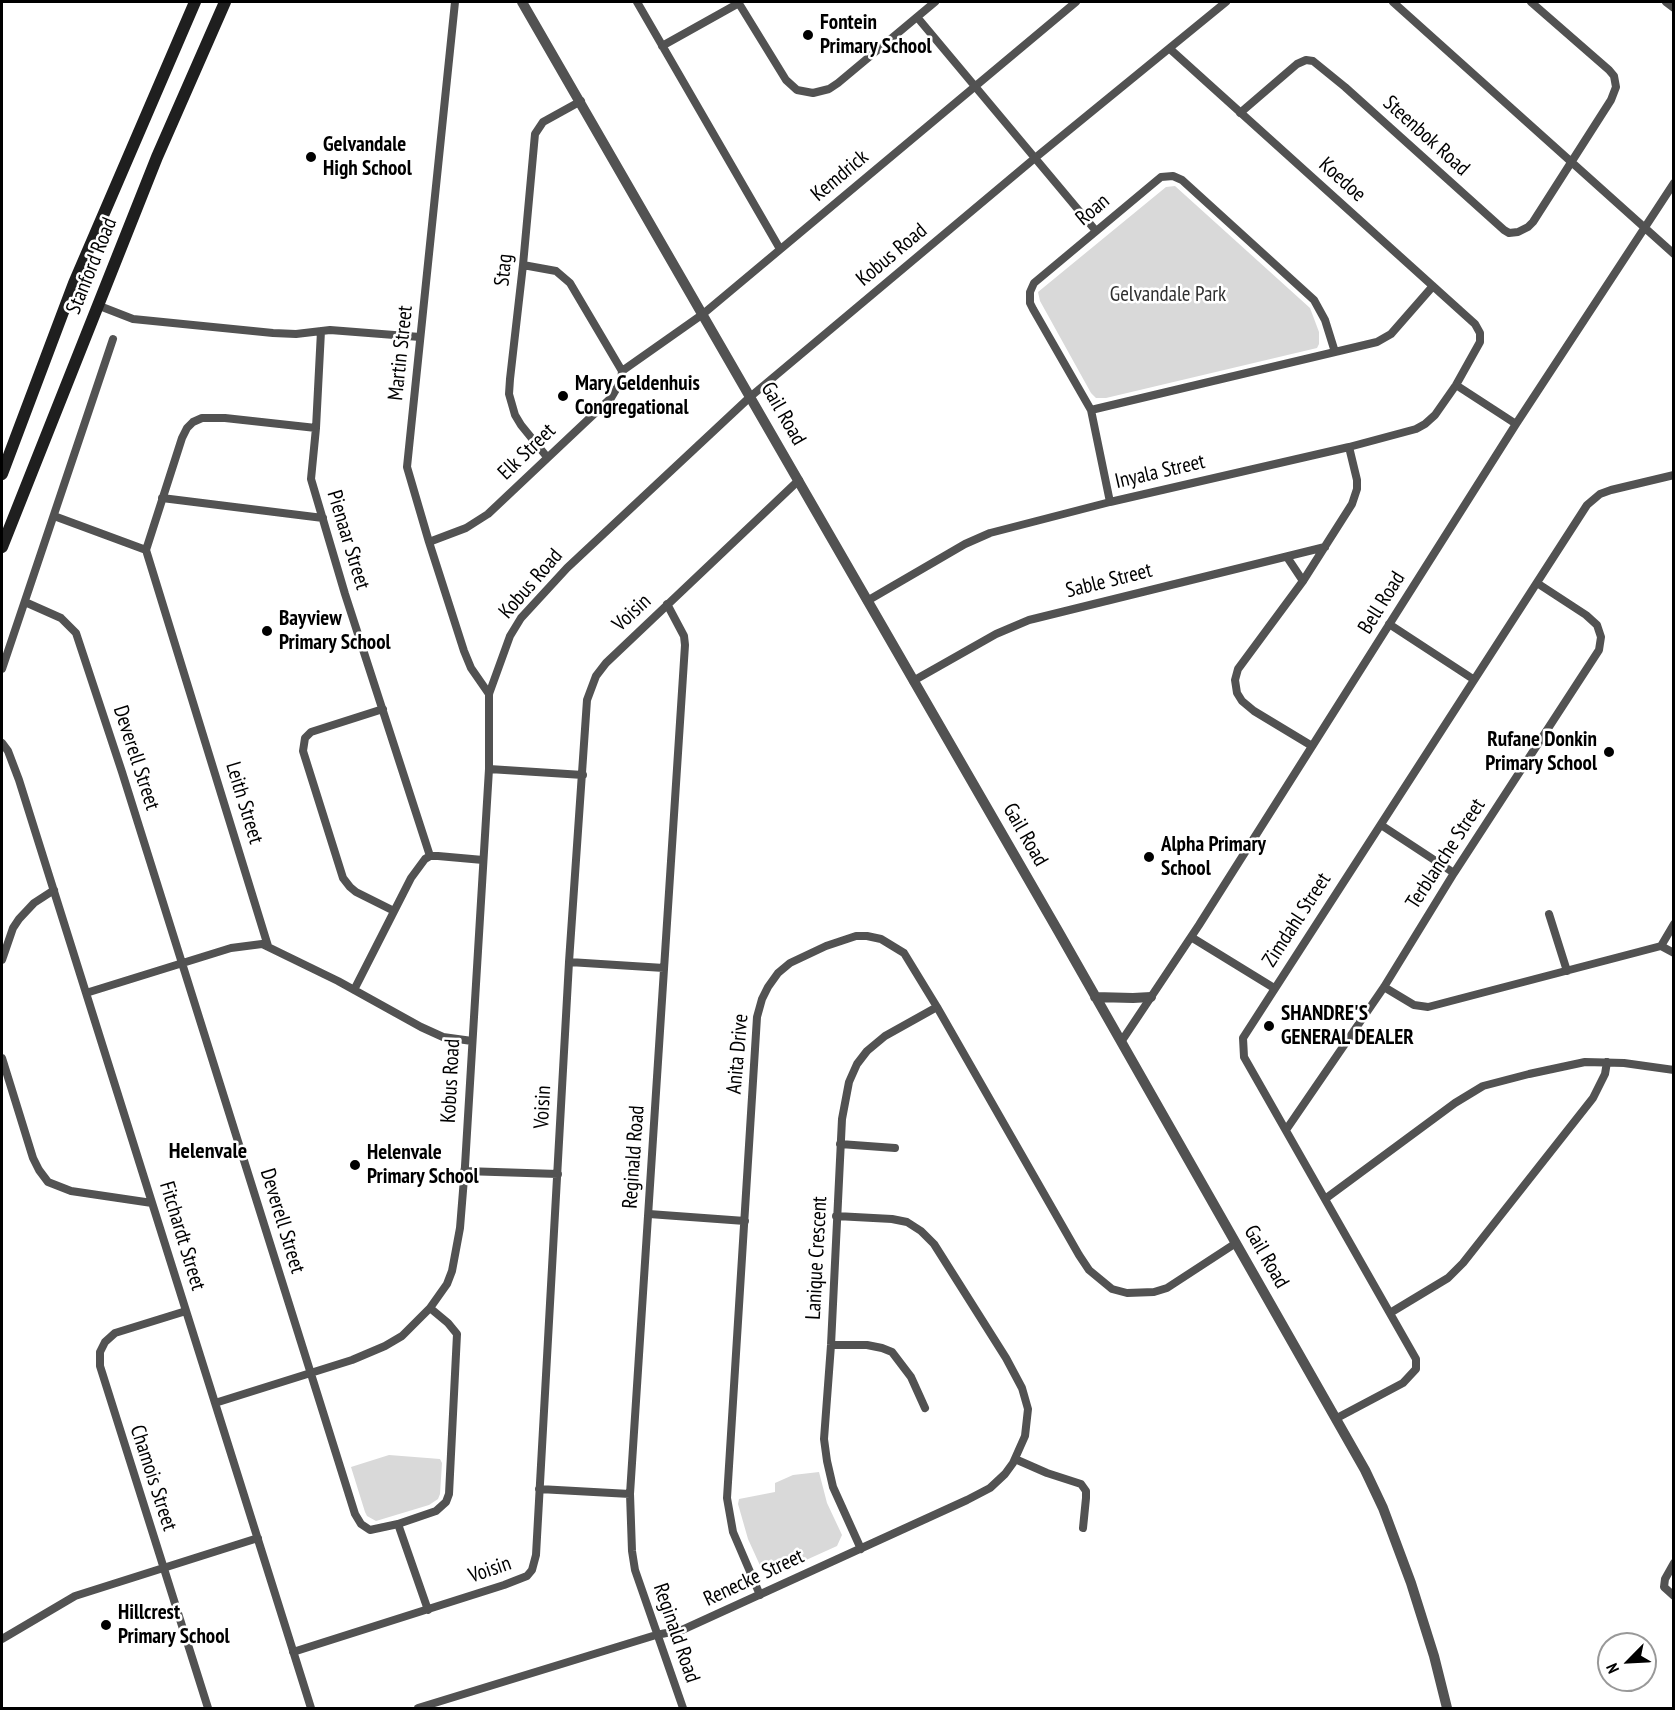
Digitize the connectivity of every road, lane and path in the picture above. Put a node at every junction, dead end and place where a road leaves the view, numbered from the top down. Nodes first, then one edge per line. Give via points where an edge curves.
1 (195, 2) edge
2 (225, 2) edge
3 (454, 2) edge
4 (522, 2) edge
5 (637, 2) edge
6 (739, 2) edge
7 (935, 2) edge
8 (1076, 2) edge
9 (1226, 2) edge
10 (1393, 2) edge
11 (1531, 2) edge
12 (917, 17) junction
13 (663, 46) junction
14 (1170, 49) junction
15 (976, 86) junction
16 (581, 101) junction
17 (1240, 113) junction
18 (1035, 158) junction
19 (1571, 160) junction
20 (1674, 183) edge
21 (1645, 227) junction
22 (1096, 231) junction
23 (780, 249) junction
24 (1674, 254) edge
25 (523, 265) junction
26 (1433, 286) junction
27 (97, 305) junction
28 (703, 314) junction
29 (321, 331) junction
30 (420, 338) junction
31 (114, 339) dead end
32 (1480, 342) joint
33 (1335, 352) junction
34 (622, 371) junction
35 (1456, 385) junction
36 (750, 397) junction
37 (1090, 410) junction
38 (1516, 424) junction
39 (316, 428) junction
40 (1349, 447) junction
41 (547, 457) junction
42 (2, 474) edge
43 (1674, 476) edge
44 (799, 480) junction
45 (162, 498) junction
46 (1110, 502) junction
47 (54, 516) junction
48 (323, 518) junction
49 (429, 542) junction
50 (2, 547) edge
51 (1325, 547) junction
52 (147, 550) junction
53 (1287, 557) junction
54 (1304, 581) junction
55 (1537, 584) junction
56 (867, 601) junction
57 (25, 602) junction
58 (668, 604) junction
59 (1389, 624) junction
60 (2, 669) edge
61 (1473, 679) junction
62 (913, 681) junction
63 (489, 694) junction
64 (383, 709) junction
65 (2, 743) edge
66 (1312, 746) junction
67 (489, 769) junction
68 (583, 775) junction
69 (1381, 825) junction
70 (430, 856) junction
71 (483, 860) junction
72 (1454, 873) junction
73 (54, 890) junction
74 (394, 911) junction
75 (1549, 914) dead end
76 (1674, 924) edge
77 (1191, 937) junction
78 (268, 946) junction
79 (1661, 946) junction
80 (1674, 953) edge
81 (2, 960) edge
82 (569, 962) junction
83 (182, 963) junction
84 (664, 968) junction
85 (1567, 971) junction
86 (1384, 987) junction
87 (1274, 988) junction
88 (354, 990) junction
89 (86, 993) junction
90 (1095, 997) junction
91 (1151, 997) junction
92 (937, 1007) junction
93 (472, 1041) junction
94 (1121, 1042) junction
95 (2, 1058) edge
96 (1607, 1062) junction
97 (1674, 1071) edge
98 (1286, 1130) junction
99 (840, 1144) junction
100 (895, 1148) dead end
101 (464, 1171) junction
102 (558, 1174) junction
103 (1325, 1199) junction
104 (152, 1203) junction
105 (648, 1214) junction
106 (836, 1216) junction
107 (745, 1221) junction
108 (1236, 1243) junction
109 (430, 1308) junction
110 (186, 1311) junction
111 (1390, 1313) junction
112 (831, 1345) junction
113 (311, 1373) junction
114 (215, 1403) junction
115 (925, 1408) dead end
116 (1337, 1418) junction
117 (1015, 1459) junction
118 (538, 1489) junction
119 (630, 1494) junction
120 (398, 1524) junction
121 (1083, 1528) dead end
122 (258, 1538) junction
123 (861, 1549) junction
124 (1674, 1563) edge
125 (163, 1568) junction
126 (760, 1594) junction
127 (1674, 1596) edge
128 (428, 1610) junction
129 (656, 1635) junction
130 (2, 1639) edge
131 (293, 1652) junction
132 (208, 1708) edge
133 (311, 1708) edge
134 (417, 1708) edge
135 (683, 1708) edge
136 (1447, 1708) edge

1 - 42 main road, Stanford Road via 74,283
2 - 27 main road, Stanford Road
3 - 30 street, Martin Street
4 - 16 street, Gail Road
5 - 13 street
6 - 12 street via 786,80 797,90 813,93 838,83
6 - 13 street
7 - 12 street
8 - 15 street, Kemdrick
9 - 14 street, Kobus Road
10 - 19 street
11 - 19 street via 1615,79 1611,100
12 - 15 street
13 - 23 street
14 - 17 street, Koedoe
14 - 18 street, Kobus Road
15 - 18 street
15 - 23 street, Kemdrick
16 - 25 street, Stag via 547,118 537,129
16 - 28 street, Gail Road
17 - 19 street, Steenbok Road via 1297,64 1313,61 1509,233 1523,231 1533,222
17 - 26 street, Koedoe
18 - 22 street
18 - 36 street, Kobus Road
19 - 21 street
20 - 21 street, Bell Road
21 - 24 street
21 - 38 street, Bell Road
22 - 33 street, Roan via 1161,177 1182,180 1314,300
22 - 37 street, Roan via 1034,283 1029,298
23 - 28 street, Kemdrick
25 - 34 street via 556,271 570,283
25 - 41 street, Stag via 509,394 521,425
26 - 32 street, Koedoe via 1477,326
26 - 33 street via 1391,334 1377,342
27 - 29 street via 133,319 273,333
27 - 50 main road, Stanford Road
28 - 34 street, Kemdrick
28 - 36 street, Gail Road
29 - 30 street
29 - 39 street, Pienaar Street
30 - 49 street, Martin Street via 407,467
31 - 47 street
32 - 35 street, Inyala Street
33 - 37 street
34 - 41 street, Elk Street via 618,389 611,398
35 - 38 street
35 - 40 street, Inyala Street via 1431,420 1421,427
36 - 44 street, Gail Road
36 - 63 street, Kobus Road via 531,604 510,636
37 - 46 street, Roan
38 - 59 street, Bell Road
39 - 45 street via 225,418 198,419 187,428
39 - 48 street, Pienaar Street via 311,478
40 - 46 street, Inyala Street
40 - 51 street via 1357,480 1355,497
41 - 49 street, Elk Street via 480,520
43 - 55 street, Zimdahl Street via 1611,490 1593,499
44 - 56 street, Gail Road
44 - 58 street, Voisin
45 - 48 street
45 - 52 street
46 - 56 street, Inyala Street via 976,538
47 - 52 street
47 - 57 street
48 - 64 street, Pienaar Street
49 - 63 street, Martin Street via 468,661
51 - 53 street, Sable Street
51 - 54 street
52 - 78 street, Leith Street
53 - 54 street
53 - 62 street, Sable Street via 1049,614 996,634
54 - 66 street via 1238,669 1235,685 1242,701 1254,711
55 - 61 street, Zimdahl Street
55 - 72 street, Terblanche Street via 1593,621 1602,643
56 - 62 street, Gail Road
57 - 60 street
57 - 83 street, Deverell Street via 62,618 76,633
58 - 68 street, Voisin via 596,676 587,700
58 - 84 street, Reginald Road via 685,645
59 - 61 street
59 - 66 street, Bell Road
61 - 69 street, Zimdahl Street
62 - 90 street, Gail Road
63 - 67 street, Kobus Road
64 - 70 street, Pienaar Street
64 - 74 street via 311,732 305,738 303,751 343,878 356,892
65 - 73 street, Fitchardt Street via 19,780
66 - 77 street, Bell Road
67 - 68 street
67 - 71 street, Kobus Road
68 - 82 street, Voisin
69 - 72 street
69 - 87 street, Zimdahl Street
70 - 71 street
70 - 74 street via 411,878
71 - 93 street, Kobus Road
72 - 86 street, Terblanche Street
73 - 81 street via 19,919
73 - 89 street, Fitchardt Street
74 - 88 street
75 - 85 street
76 - 79 street
77 - 87 street
77 - 91 street, Bell Road
78 - 83 street via 256,943
78 - 88 street
79 - 80 street
79 - 85 street
82 - 84 street
82 - 102 street, Voisin
83 - 89 street
83 - 113 street, Deverell Street
84 - 105 street, Reginald Road
85 - 86 street via 1428,1007 1414,1005
86 - 98 street, Terblanche Street
87 - 98 street, Zimdahl Street via 1243,1038 1243,1048 1244,1057
88 - 93 street via 436,1034
89 - 104 street, Fitchardt Street
90 - 91 street
90 - 94 street, Gail Road
91 - 94 street, Bell Road
92 - 99 street, Lanique Crescent via 875,1043 857,1064 849,1082
92 - 107 street, Anita Drive via 904,953 881,939 867,936 856,936 800,956 778,973 762,999 757,1017
92 - 108 street, Anita Drive via 1079,1255 1101,1282 1127,1293 1154,1292 1167,1288
93 - 101 street, Kobus Road
94 - 108 street, Gail Road
95 - 104 street via 33,1158 48,1182 72,1191
96 - 97 street
96 - 103 street via 1585,1062 1483,1086
96 - 111 street via 1601,1086 1593,1098 1463,1263 1448,1278
98 - 103 street, Zimdahl Street
99 - 100 street
99 - 106 street, Lanique Crescent
101 - 102 street
101 - 109 street, Kobus Road via 457,1251 447,1284
102 - 118 street, Voisin
103 - 111 street, Zimdahl Street
104 - 110 street, Fitchardt Street
105 - 107 street
105 - 119 street, Reginald Road
106 - 112 street, Lanique Crescent
106 - 117 street, Renecke Street via 907,1222 934,1244 1022,1388 1028,1409 1025,1436
107 - 126 street, Anita Drive via 727,1498 733,1532
108 - 116 street, Gail Road
109 - 113 street, Kobus Road via 402,1336 385,1346
109 - 120 street, Deverell Street via 457,1334 449,1494 436,1511
110 - 114 street, Fitchardt Street
110 - 125 street, Chamois Street via 115,1333 99,1353 103,1380
111 - 116 street, Zimdahl Street via 1411,1348 1416,1369 1403,1383
112 - 115 street via 867,1345 892,1352
112 - 123 street, Lanique Crescent via 824,1439 827,1461 836,1494
113 - 114 street, Kobus Road
113 - 120 street, Deverell Street via 358,1520 370,1530
114 - 122 street, Fitchardt Street
116 - 136 street, Gail Road via 1398,1544
117 - 121 street via 1081,1484 1086,1491
117 - 123 street, Renecke Street via 990,1488
118 - 119 street
118 - 128 street, Voisin via 536,1555 527,1576
119 - 129 street, Reginald Road via 635,1570
120 - 128 street
122 - 125 street
122 - 131 street, Fitchardt Street
123 - 126 street, Renecke Street
124 - 127 street via 1664,1587
125 - 130 street via 75,1596
125 - 132 street, Chamois Street
126 - 129 street, Renecke Street via 682,1630
128 - 131 street, Voisin
129 - 134 street, Renecke Street
129 - 135 street, Reginald Road
131 - 133 street, Fitchardt Street

